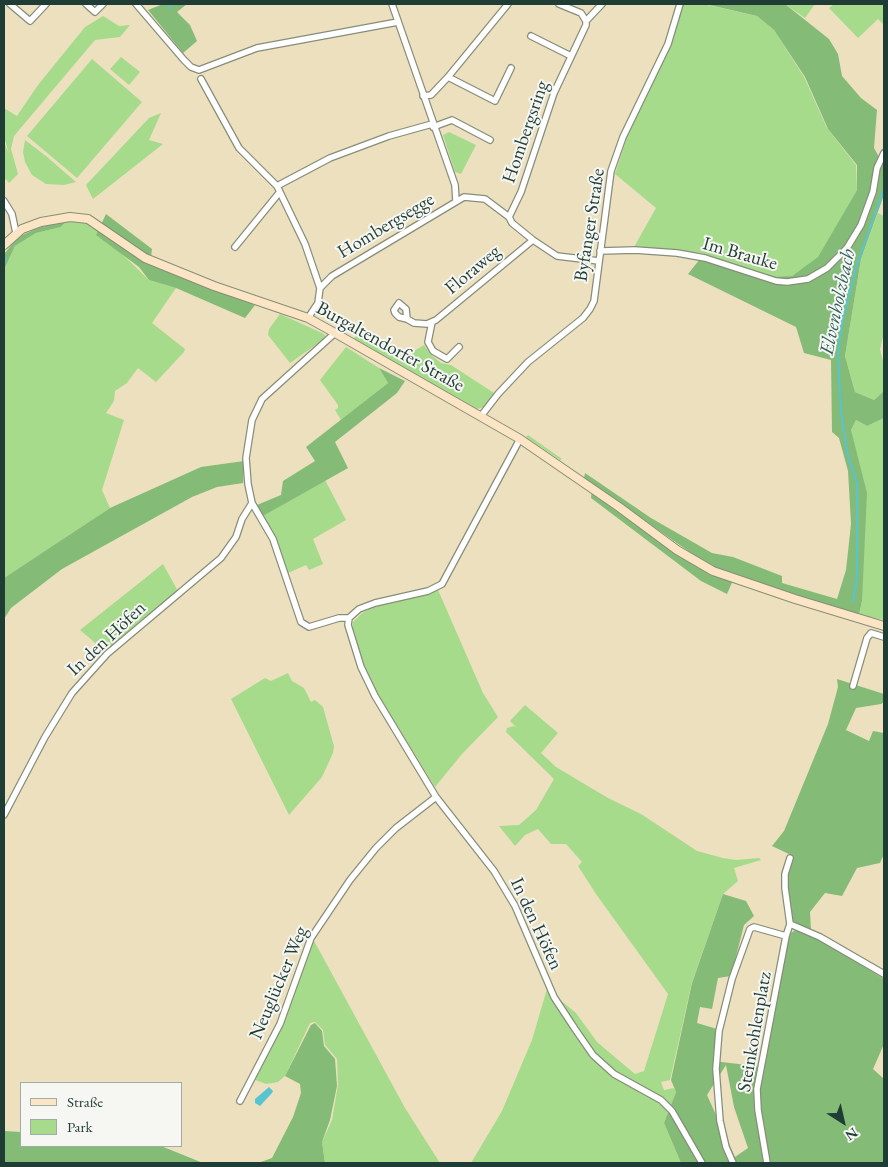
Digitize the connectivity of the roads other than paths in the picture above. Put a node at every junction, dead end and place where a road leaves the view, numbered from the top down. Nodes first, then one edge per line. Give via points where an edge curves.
1 (10, 4) edge
2 (46, 4) edge
3 (86, 4) edge
4 (103, 4) edge
5 (136, 4) edge
6 (392, 4) edge
7 (508, 4) edge
8 (559, 4) edge
9 (602, 4) edge
10 (680, 4) edge
11 (586, 21) junction
12 (398, 22) junction
13 (531, 36) dead end
14 (571, 56) junction
15 (512, 68) dead end
16 (448, 77) junction
17 (201, 79) dead end
18 (423, 96) junction
19 (433, 125) junction
20 (490, 140) dead end
21 (884, 153) edge
22 (277, 186) junction
23 (280, 194) junction
24 (4, 201) edge
25 (456, 201) junction
26 (510, 217) junction
27 (16, 233) junction
28 (533, 240) junction
29 (4, 245) edge
30 (235, 247) dead end
31 (600, 251) junction
32 (599, 261) junction
33 (320, 288) junction
34 (308, 318) junction
35 (407, 318) dead end
36 (432, 322) junction
37 (335, 333) junction
38 (460, 347) dead end
39 (481, 416) junction
40 (520, 439) junction
41 (252, 503) junction
42 (349, 618) junction
43 (884, 626) edge
44 (884, 637) edge
45 (853, 686) dead end
46 (436, 797) junction
47 (4, 814) edge
48 (790, 858) dead end
49 (790, 924) junction
50 (786, 936) junction
51 (884, 974) edge
52 (240, 1101) dead end
53 (702, 1163) edge
54 (733, 1163) edge
55 (767, 1163) edge

1 - 2 street via 30,21
3 - 4 street via 95,12
5 - 12 street via 191,67 202,69 257,48
6 - 12 street, Hombergsegge
7 - 16 street
8 - 11 street via 581,13
9 - 11 street, Hombergsring
10 - 31 street, Byfanger Straße via 668,44 623,137 611,171
11 - 14 street, Hombergsring
12 - 18 street, Hombergsegge
13 - 14 street
14 - 26 street, Hombergsring via 554,92
15 - 16 street, Hombergsring via 495,100
16 - 18 street via 431,94
17 - 22 street via 233,139
18 - 19 street, Hombergsegge
19 - 20 street via 452,120
19 - 22 street via 339,154
19 - 25 street, Hombergsegge via 455,185
21 - 31 street, Im Brauke via 861,225 847,248 827,268 808,279 776,281 705,258 676,253
22 - 23 street
23 - 30 street
23 - 33 street via 299,232
24 - 27 street via 12,214
25 - 26 street via 464,197 479,197
25 - 33 street, Hombergsegge via 332,276
26 - 28 street via 512,223
27 - 29 main road, Burgaltendorfer Straße
27 - 34 main road, Burgaltendorfer Straße via 55,219 84,218 145,258
28 - 32 street via 556,256
28 - 36 street, Floraweg
31 - 32 street, Byfanger Straße
32 - 39 street, Byfanger Straße via 590,309 528,362
33 - 34 street via 318,303
34 - 37 main road, Burgaltendorfer Straße
35 - 36 street via 414,323
36 - 38 street via 428,342 433,351 447,359
37 - 39 main road, Burgaltendorfer Straße
37 - 41 street via 267,393 258,406 252,420 246,458
39 - 40 main road, Burgaltendorfer Straße
40 - 42 street via 442,584 428,591 375,603 359,609
40 - 43 main road, Burgaltendorfer Straße via 677,550 713,571
41 - 42 street via 272,539 301,622 310,627
41 - 47 street, In den Höfen via 236,537 221,558 107,654 72,693
42 - 46 street, In den Höfen via 351,636 367,682
44 - 45 street via 871,633 866,638
46 - 52 street, Neuglücker Weg via 376,848 311,938 280,1024
46 - 53 street, In den Höfen via 494,870 525,927 554,997 593,1055 614,1074 661,1100 672,1111
48 - 49 street, Steinkohlenplatz via 785,888
49 - 50 street, Steinkohlenplatz
49 - 51 street via 820,937
50 - 54 street, Steinkohlenplatz via 750,929 732,979 719,1031 716,1069 720,1121
50 - 55 street, Steinkohlenplatz via 757,1089

